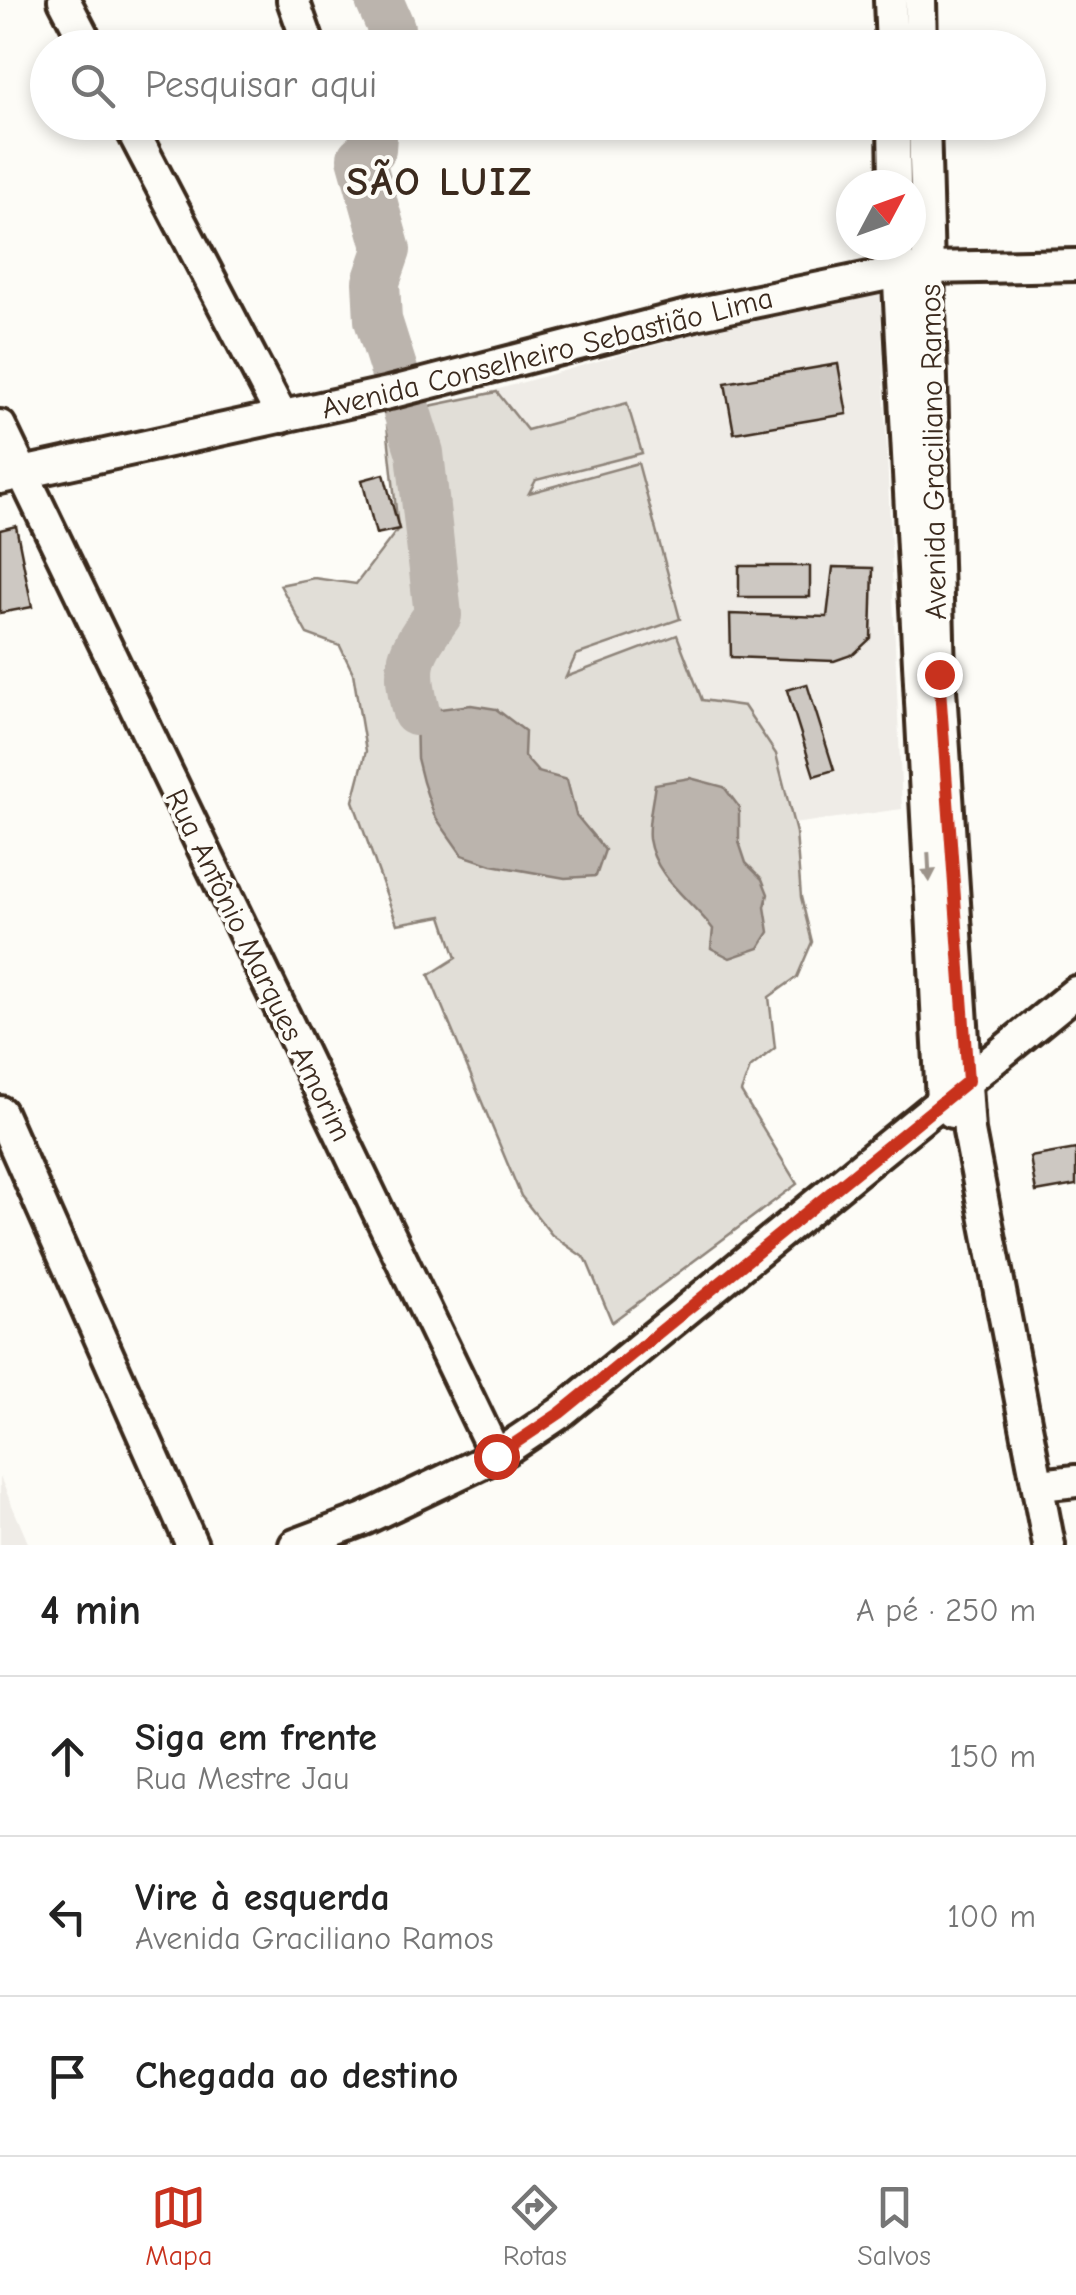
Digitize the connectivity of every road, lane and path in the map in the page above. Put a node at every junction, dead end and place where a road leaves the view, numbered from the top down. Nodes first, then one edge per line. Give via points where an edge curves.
1 (64, 0) edge
2 (293, 0) edge
3 (890, 0) edge
4 (920, 0) edge
5 (80, 30) edge
6 (304, 30) edge
7 (891, 30) edge
8 (921, 30) edge
9 (137, 140) edge
10 (894, 140) edge
11 (924, 140) edge
12 (895, 170) edge
13 (893, 260) edge
14 (897, 260) edge
15 (900, 260) edge
16 (1076, 265) edge
17 (928, 268) junction
18 (282, 417) junction
19 (0, 426) edge
20 (11, 475) edge
21 (1076, 992) edge
22 (968, 1081) junction
23 (942, 1101) junction
24 (0, 1112) edge
25 (969, 1131) junction
26 (496, 1456) junction
27 (1076, 1482) edge
28 (1040, 1485) junction
29 (365, 1532) edge
30 (192, 1545) edge
31 (295, 1545) edge
32 (1049, 1545) edge

1 - 5 street
2 - 6 street
3 - 7 street
4 - 8 street
9 - 18 street
10 - 12 street
11 - 17 street, Avenida Graciliano Ramos
13 - 18 street, Avenida Conselheiro Sebastião Lima
14 -> 23 street, Avenida Graciliano Ramos
15 - 17 street, Avenida Conselheiro Sebastião Lima
16 - 17 street, Avenida Conselheiro Sebastião Lima
17 - 22 street, Avenida Graciliano Ramos via 939,674
18 - 20 street, Avenida Conselheiro Sebastião Lima
19 - 20 street, Rua Antônio Marques Amorim
20 - 26 street, Rua Antônio Marques Amorim
21 - 22 street
22 - 23 street
22 - 25 street, Avenida Graciliano Ramos
23 - 25 street
23 - 26 street via 560,1413
24 - 30 street
25 - 28 street, Avenida Graciliano Ramos
26 - 29 street
27 - 28 street
28 - 32 street, Avenida Graciliano Ramos
29 - 31 street

